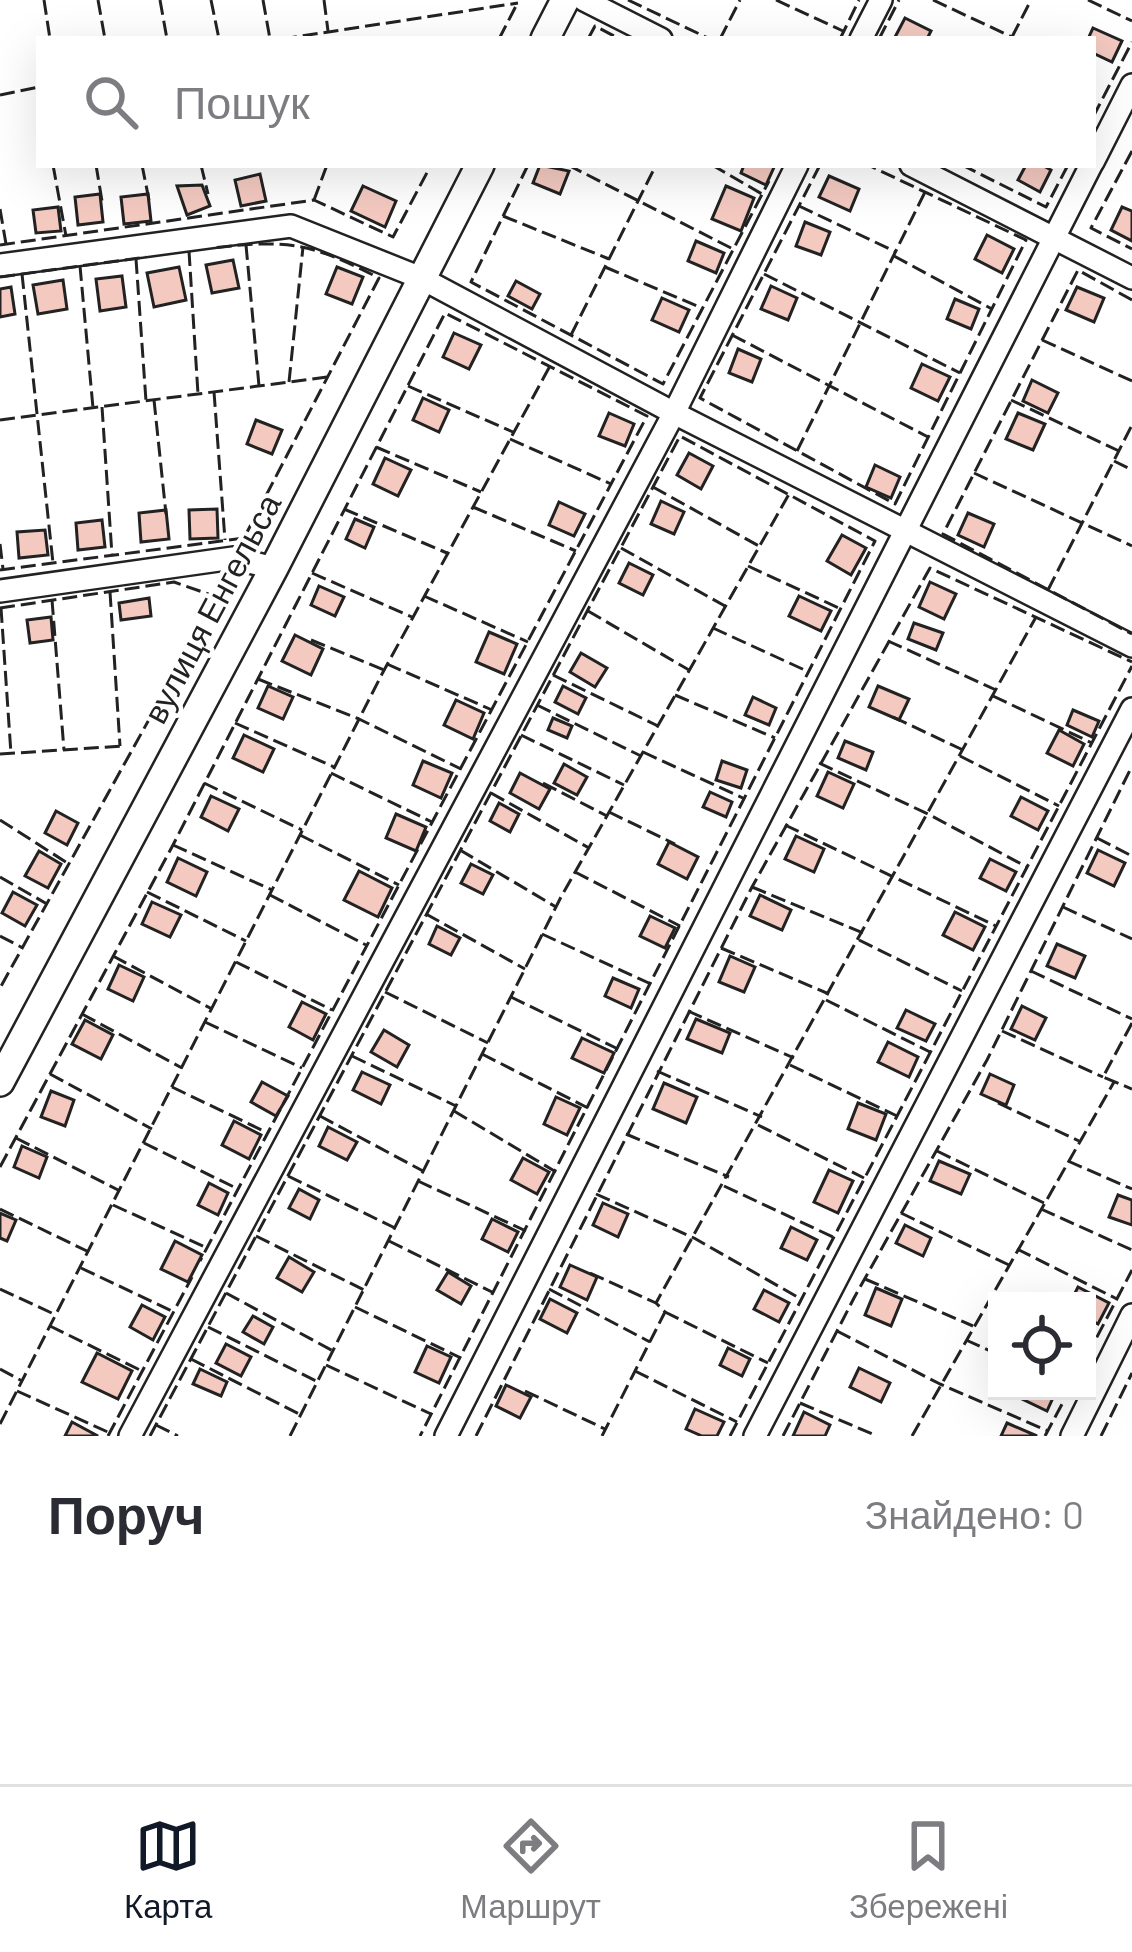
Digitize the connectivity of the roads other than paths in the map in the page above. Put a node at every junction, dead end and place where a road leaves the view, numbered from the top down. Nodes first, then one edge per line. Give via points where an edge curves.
1 (566, 0) edge
2 (584, 0) edge
3 (881, 0) edge
4 (547, 36) edge
5 (655, 36) edge
6 (863, 36) edge
7 (1132, 85) edge
8 (1096, 156) edge
9 (478, 168) edge
10 (796, 168) edge
11 (917, 168) edge
12 (1090, 168) edge
13 (1055, 237) junction
14 (0, 265) edge
15 (421, 278) junction
16 (1132, 278) edge
17 (674, 413) junction
18 (906, 532) junction
19 (274, 568) junction
20 (0, 590) edge
21 (1132, 646) edge
22 (1132, 709) edge
23 (0, 1082) edge
24 (1132, 1315) edge
25 (130, 1436) edge
26 (446, 1436) edge
27 (754, 1436) edge
28 (1072, 1436) edge

1 - 4 street
2 - 5 street
3 - 6 street
7 - 8 street
9 - 15 street, вулиця Енгельса
10 - 17 street
11 - 13 street
12 - 13 street
13 - 16 street
13 - 18 street
14 - 15 street via 291,226
15 - 17 street
15 - 19 street, вулиця Енгельса
17 - 18 street
17 - 25 street
18 - 21 street
18 - 26 street
19 - 20 street via 233,558
19 - 23 street, вулиця Енгельса
22 - 27 street
24 - 28 street

